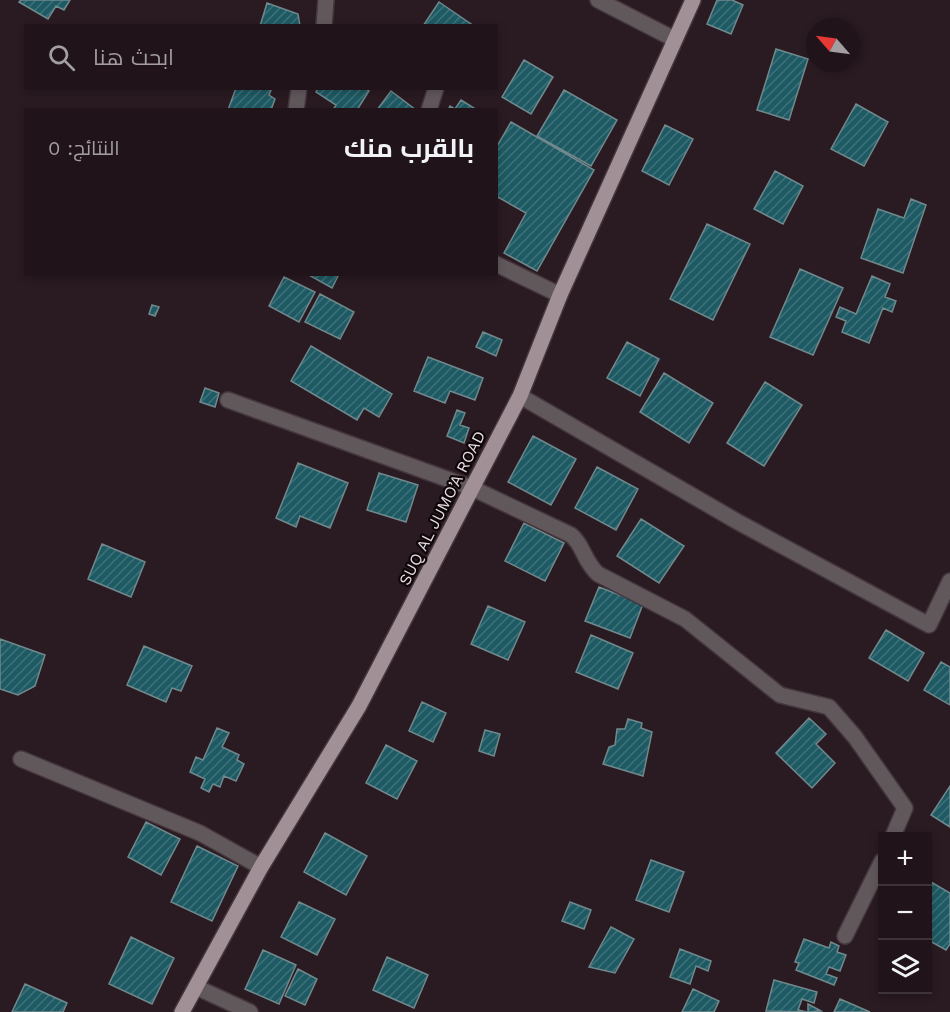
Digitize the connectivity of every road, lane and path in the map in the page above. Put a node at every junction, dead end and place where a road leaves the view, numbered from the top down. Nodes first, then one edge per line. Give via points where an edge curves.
1 (326, 0) edge
2 (598, 0) edge
3 (693, 0) edge
4 (324, 24) edge
5 (674, 39) junction
6 (299, 90) edge
7 (435, 90) edge
8 (296, 108) edge
9 (430, 108) edge
10 (498, 265) edge
11 (560, 296) junction
12 (520, 396) junction
13 (228, 400) dead end
14 (472, 488) junction
15 (950, 581) edge
16 (21, 759) dead end
17 (895, 832) edge
18 (261, 867) junction
19 (878, 869) edge
20 (845, 936) dead end
21 (196, 987) junction
22 (182, 1012) edge
23 (250, 1012) edge

1 - 4 street
2 - 5 street
3 - 5 main road, SUQ AL JUMO’A ROAD
5 - 11 main road, SUQ AL JUMO’A ROAD
6 - 8 street
7 - 9 street
10 - 11 street
11 - 12 main road, SUQ AL JUMO’A ROAD
12 - 14 main road, SUQ AL JUMO’A ROAD
12 - 15 street via 929,626
13 - 14 street
14 - 17 street via 571,535 578,540 588,565 598,574 685,619 780,695 829,707 904,808
14 - 18 main road, SUQ AL JUMO’A ROAD via 359,706
16 - 18 street via 200,833
18 - 21 main road, SUQ AL JUMO’A ROAD
19 - 20 street
21 - 22 main road, SUQ AL JUMO’A ROAD
21 - 23 street

